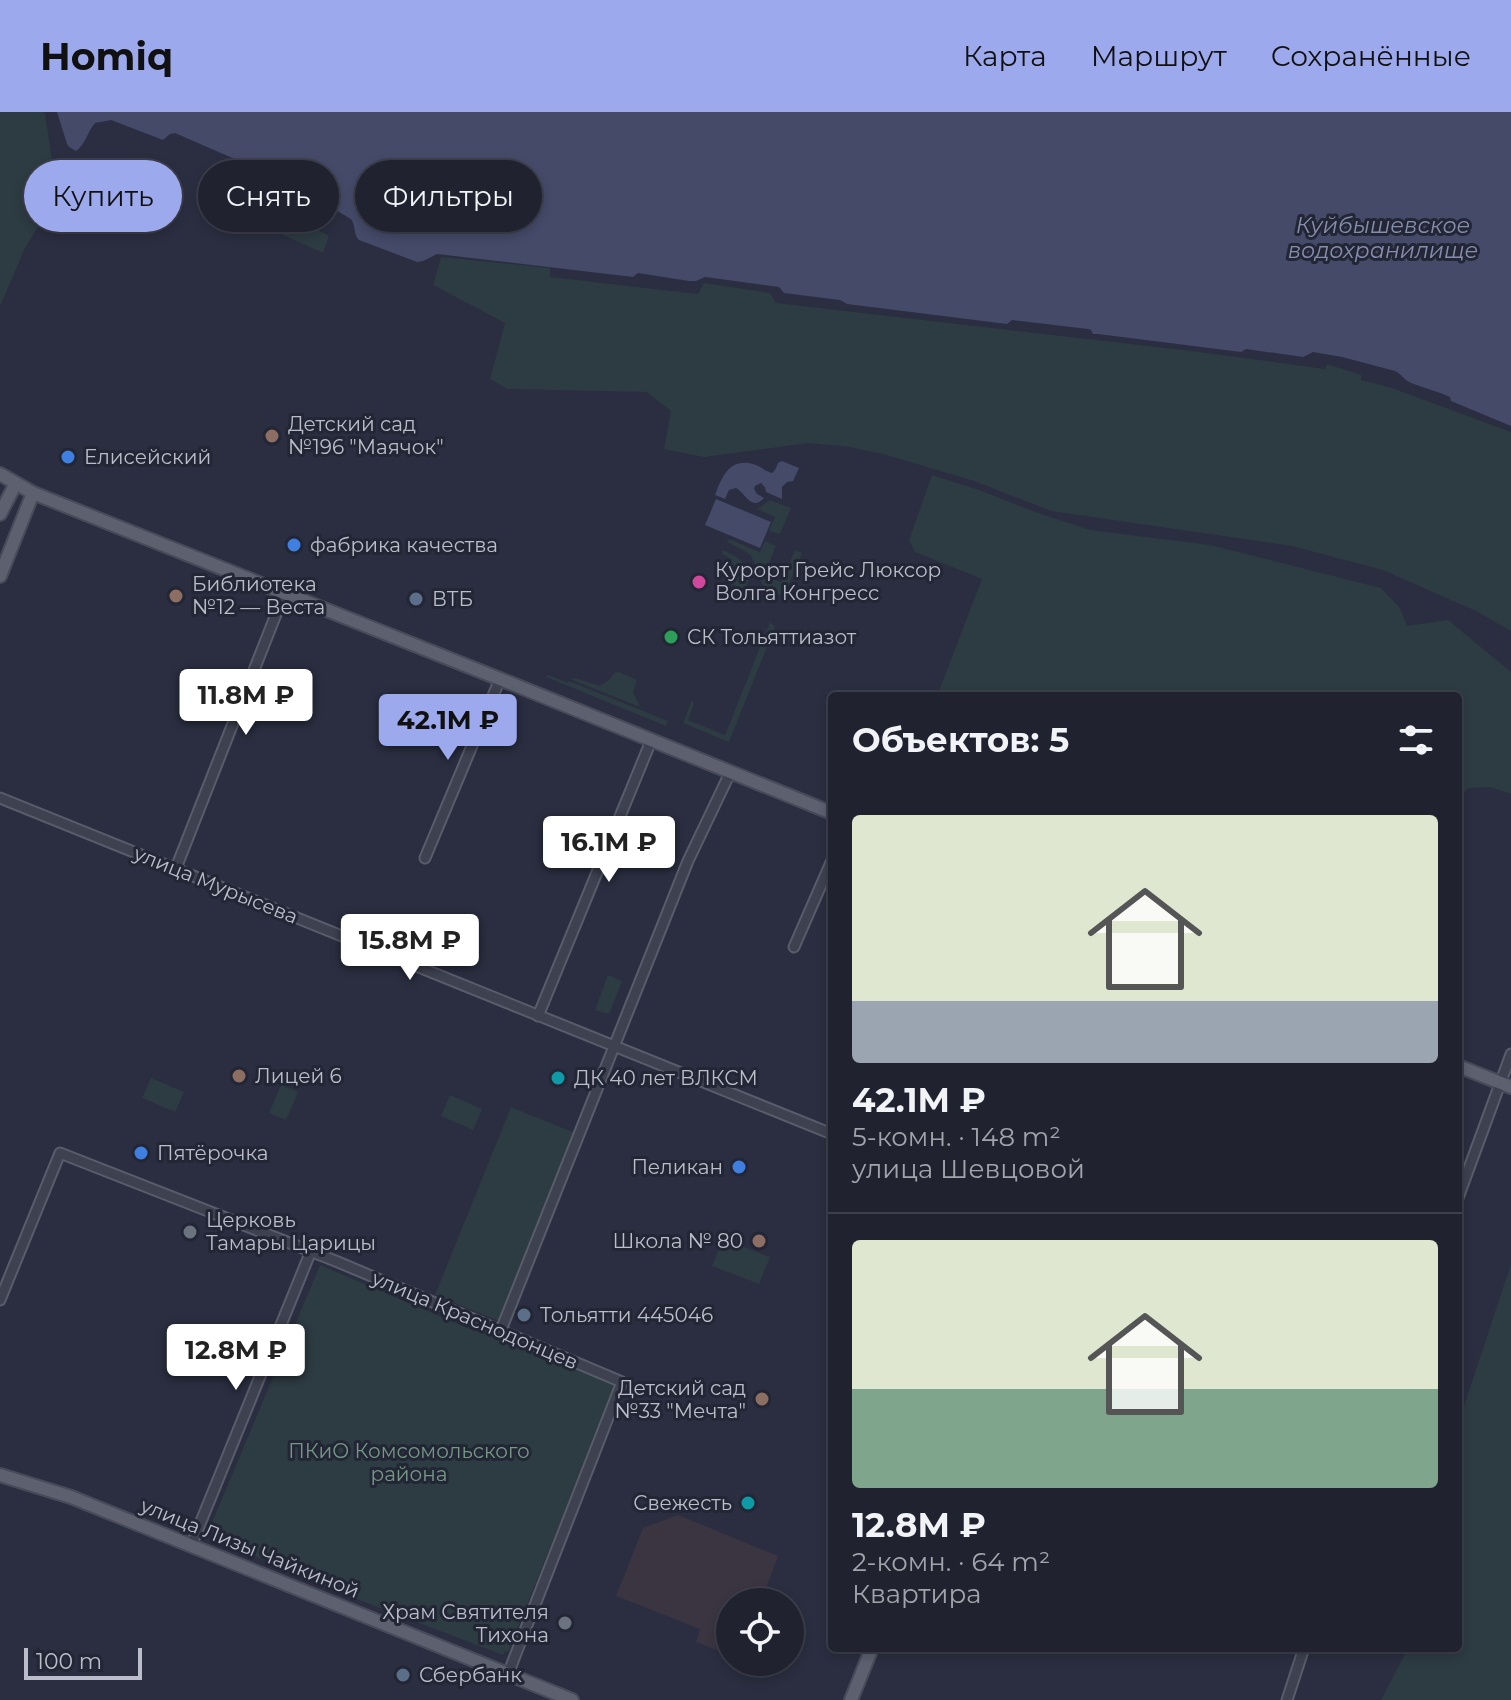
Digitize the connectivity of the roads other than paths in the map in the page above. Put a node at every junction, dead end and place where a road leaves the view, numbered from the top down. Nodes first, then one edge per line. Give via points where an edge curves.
1 (0, 474) edge
2 (15, 485) junction
3 (33, 493) junction
4 (0, 514) edge
5 (0, 576) edge
6 (284, 594) junction
7 (500, 679) junction
8 (651, 741) junction
9 (730, 773) junction
10 (0, 798) edge
11 (828, 811) edge
12 (425, 858) dead end
13 (176, 868) junction
14 (828, 869) edge
15 (794, 947) dead end
16 (538, 1016) junction
17 (614, 1046) junction
18 (1511, 1054) edge
19 (1462, 1068) edge
20 (1506, 1086) edge
21 (828, 1132) edge
22 (1462, 1189) edge
23 (311, 1251) junction
24 (0, 1300) edge
25 (501, 1330) junction
26 (0, 1475) edge
27 (191, 1546) junction
28 (870, 1652) edge
29 (1303, 1652) edge
30 (508, 1674) junction
31 (572, 1700) edge
32 (851, 1700) edge
33 (1287, 1700) edge

1 - 2 main road
2 - 3 main road
2 - 4 main road
3 - 5 main road
3 - 6 main road
6 - 7 main road
6 - 13 street
7 - 8 main road
7 - 12 street
8 - 9 main road
8 - 16 street
9 - 11 main road
9 - 17 street via 688,861
10 - 13 street, улица Мурысева
13 - 16 street, улица Мурысева
14 - 15 street
16 - 17 street, улица Мурысева
17 - 21 street, улица Мурысева
17 - 25 street
18 - 20 street
19 - 20 main road
20 - 22 street
23 - 24 street, улица Краснодонцев via 60,1153
23 - 25 street, улица Краснодонцев
23 - 27 street
25 - 30 street, улица Краснодонцев via 622,1382
26 - 27 main road, улица Лизы Чайкиной via 71,1497
27 - 30 main road, улица Лизы Чайкиной
28 - 32 main road
29 - 33 street
30 - 31 main road, улица Лизы Чайкиной

